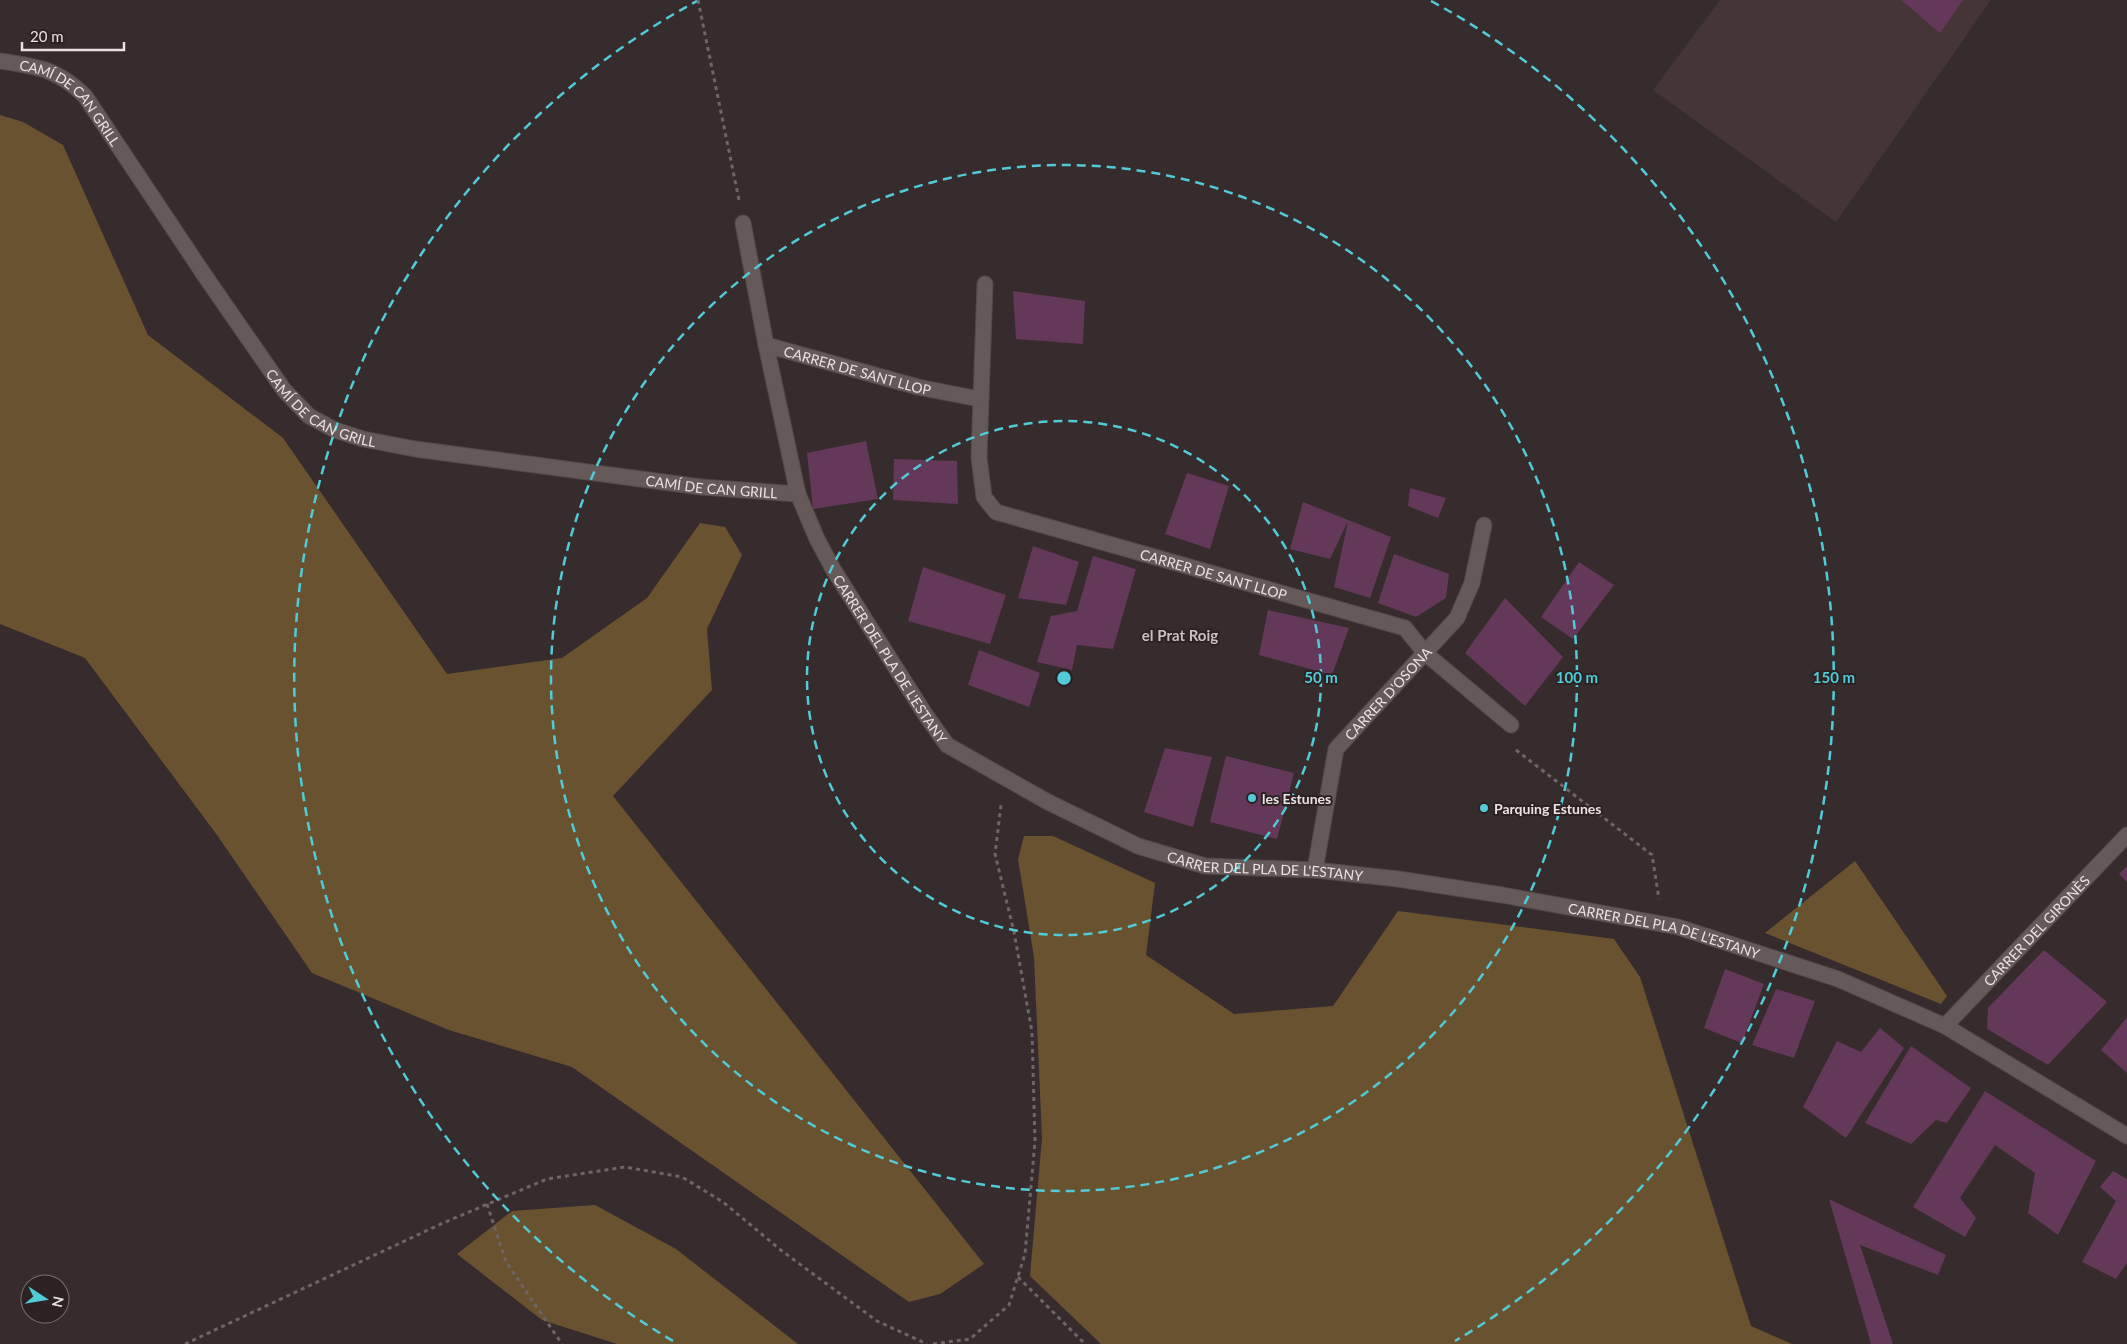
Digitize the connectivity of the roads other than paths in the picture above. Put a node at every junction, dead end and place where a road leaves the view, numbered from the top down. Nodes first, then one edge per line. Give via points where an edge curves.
1 (0, 61) edge
2 (743, 223) road end
3 (985, 284) dead end
4 (766, 345) junction
5 (980, 399) junction
6 (798, 494) junction
7 (1484, 525) dead end
8 (1425, 653) junction
9 (1511, 725) road end
10 (2127, 835) edge
11 (1315, 870) junction
12 (1945, 1026) junction
13 (2127, 1136) edge

1 - 6 street, CAMÍ DE CAN GRILL via 54,72 85,96 204,276 284,390 309,416 335,430 363,439 415,449 701,487
2 - 4 street, CARRER DEL PLA DE L'ESTANY
3 - 5 street, CARRER DE SANT LLOP
4 - 5 street, CARRER DE SANT LLOP via 918,387
4 - 6 street, CARRER DEL PLA DE L'ESTANY
5 - 8 street, CARRER DE SANT LLOP via 979,457 984,497 996,512 1406,628
6 - 11 street, CARRER DEL PLA DE L'ESTANY via 833,569 947,745 1009,781 1138,846 1205,866
7 - 8 street, CARRER D'OSONA via 1472,583 1457,618
8 - 9 street, CARRER DE SANT LLOP
8 - 11 street, CARRER D'OSONA via 1336,749
10 - 12 street, CARRER DEL GIRONÈS
11 - 12 street, CARRER DEL PLA DE L'ESTANY via 1502,895 1678,927 1838,979
12 - 13 street, CARRER DEL PLA DE L'ESTANY

